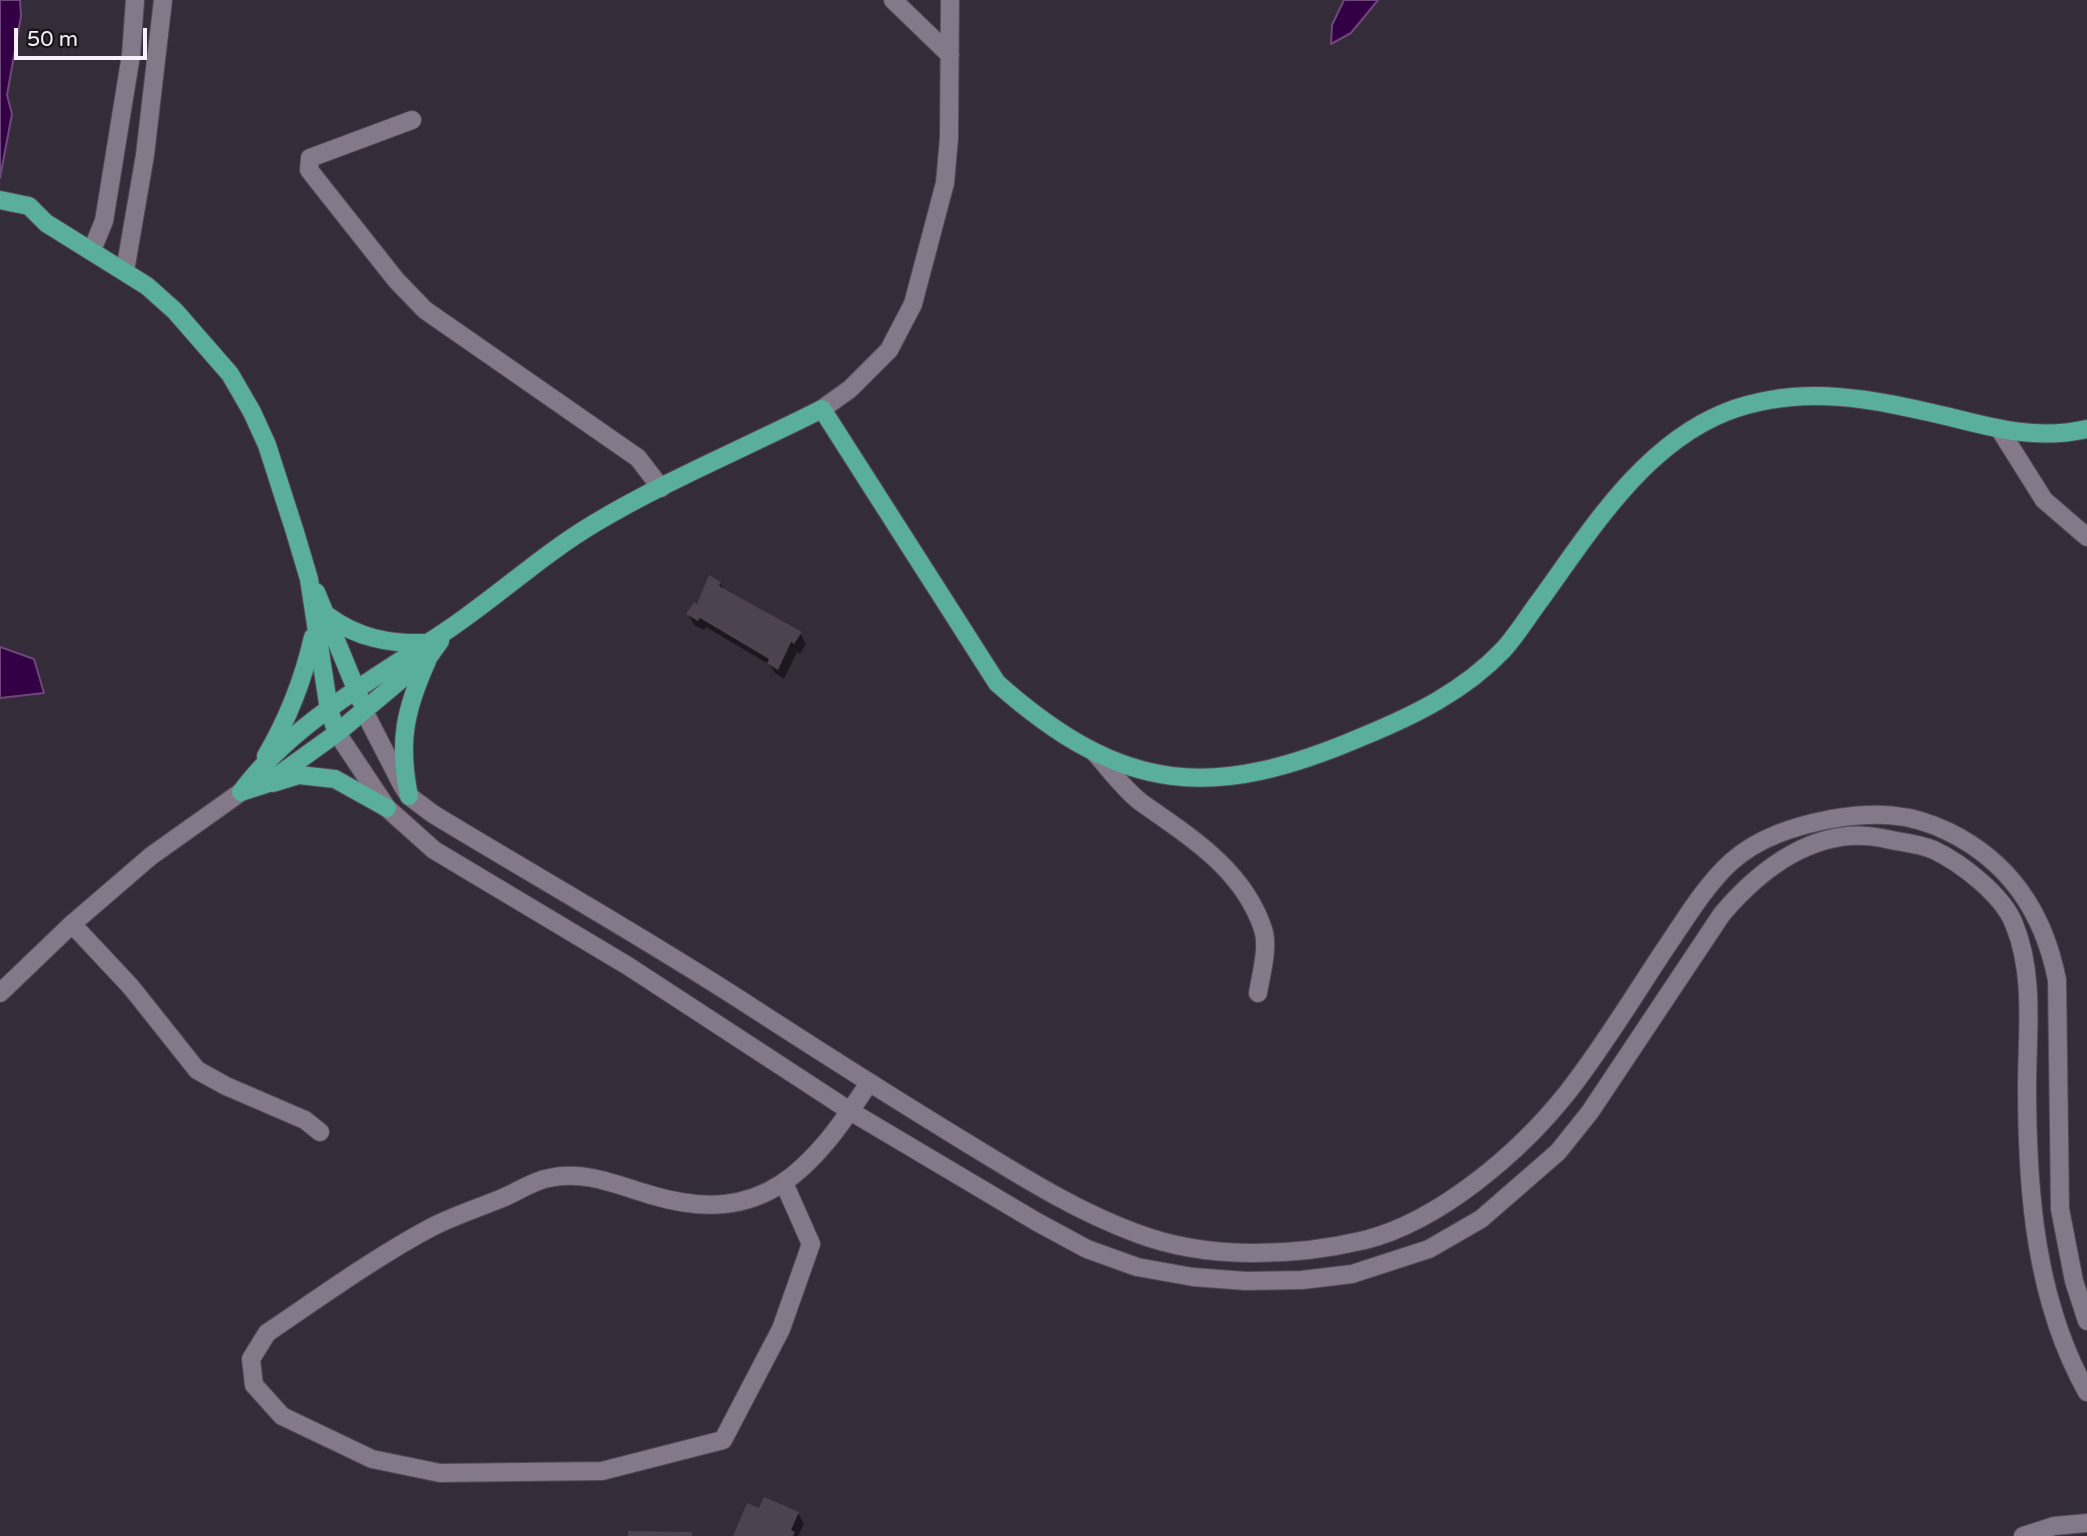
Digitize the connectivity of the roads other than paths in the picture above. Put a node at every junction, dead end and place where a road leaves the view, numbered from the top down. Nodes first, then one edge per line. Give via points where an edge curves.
1 (135, 0) edge
2 (163, 0) edge
3 (893, 0) edge
4 (950, 0) edge
5 (950, 55) junction
6 (412, 120) dead end
7 (0, 200) edge
8 (92, 250) junction
9 (125, 271) junction
10 (822, 408) junction
11 (2087, 429) edge
12 (2000, 430) junction
13 (661, 488) junction
14 (2087, 537) edge
15 (322, 622) junction
16 (428, 649) junction
17 (358, 690) junction
18 (329, 710) junction
19 (364, 711) junction
20 (337, 733) junction
21 (1094, 752) junction
22 (261, 766) junction
23 (266, 784) junction
24 (241, 792) junction
25 (410, 796) junction
26 (387, 808) junction
27 (72, 924) junction
28 (0, 993) edge
29 (1258, 993) dead end
30 (869, 1083) junction
31 (850, 1111) junction
32 (320, 1132) dead end
33 (784, 1183) junction
34 (2087, 1321) edge
35 (2087, 1391) edge
36 (2087, 1523) edge
37 (2023, 1536) edge

1 - 8 street via 131,55 104,221
2 - 9 street via 145,155
3 - 5 street
4 - 5 street
5 - 10 street via 945,183 913,304 889,350 850,389
6 - 13 street via 310,158 309,170 425,310 638,458
7 - 8 main road via 29,206 46,223
8 - 9 main road
9 - 15 main road via 175,311 230,374 267,445
10 - 13 main road
10 - 21 main road via 997,683 1028,711
11 - 12 main road via 2060,435
12 - 14 street via 2045,500
12 - 21 main road via 1828,396 1785,395 1749,404 1690,431 1625,488 1505,648 1447,697 1290,766 1243,776 1181,779
13 - 16 main road via 553,550
15 - 16 main road
15 - 17 main road
15 - 18 main road
15 - 22 main road via 291,713
16 - 17 main road
16 - 19 main road
16 - 25 main road via 406,711 403,751
17 - 18 main road
17 - 19 main road
18 - 20 main road
18 - 22 main road
19 - 20 main road
19 - 25 street
20 - 23 main road
20 - 26 street
21 - 29 street via 1140,802 1167,817 1233,874 1263,929
22 - 24 main road
23 - 24 main road
23 - 26 main road via 299,775 335,779
24 - 27 street via 151,856
25 - 30 street
26 - 31 street via 434,850 628,967
27 - 28 street
27 - 32 street via 131,987 197,1070 305,1120
30 - 31 street
30 - 34 street via 1044,1190 1136,1234 1237,1253 1333,1246 1372,1238 1408,1224 1452,1197 1499,1164 1528,1134 1566,1094 1698,899 1731,862 1763,840 1799,825 1870,813 1907,815 1942,828 1992,859 2017,883 2050,945 2057,980 2060,1209
31 - 33 street
31 - 35 street via 1037,1222 1087,1249 1137,1267 1245,1281 1352,1274 1429,1250 1481,1219 1558,1152 1590,1112 1722,914 1747,884 1779,860 1812,844 1844,837 1876,837 1932,849 1983,883 2014,923 2028,984 2031,1208 2047,1289
33 - 33 street via 753,1199 693,1204 587,1175 548,1178 431,1228 267,1333 250,1359 254,1385 282,1416 372,1459 440,1473 602,1471 723,1440 781,1329 811,1244
36 - 37 street via 2054,1526

